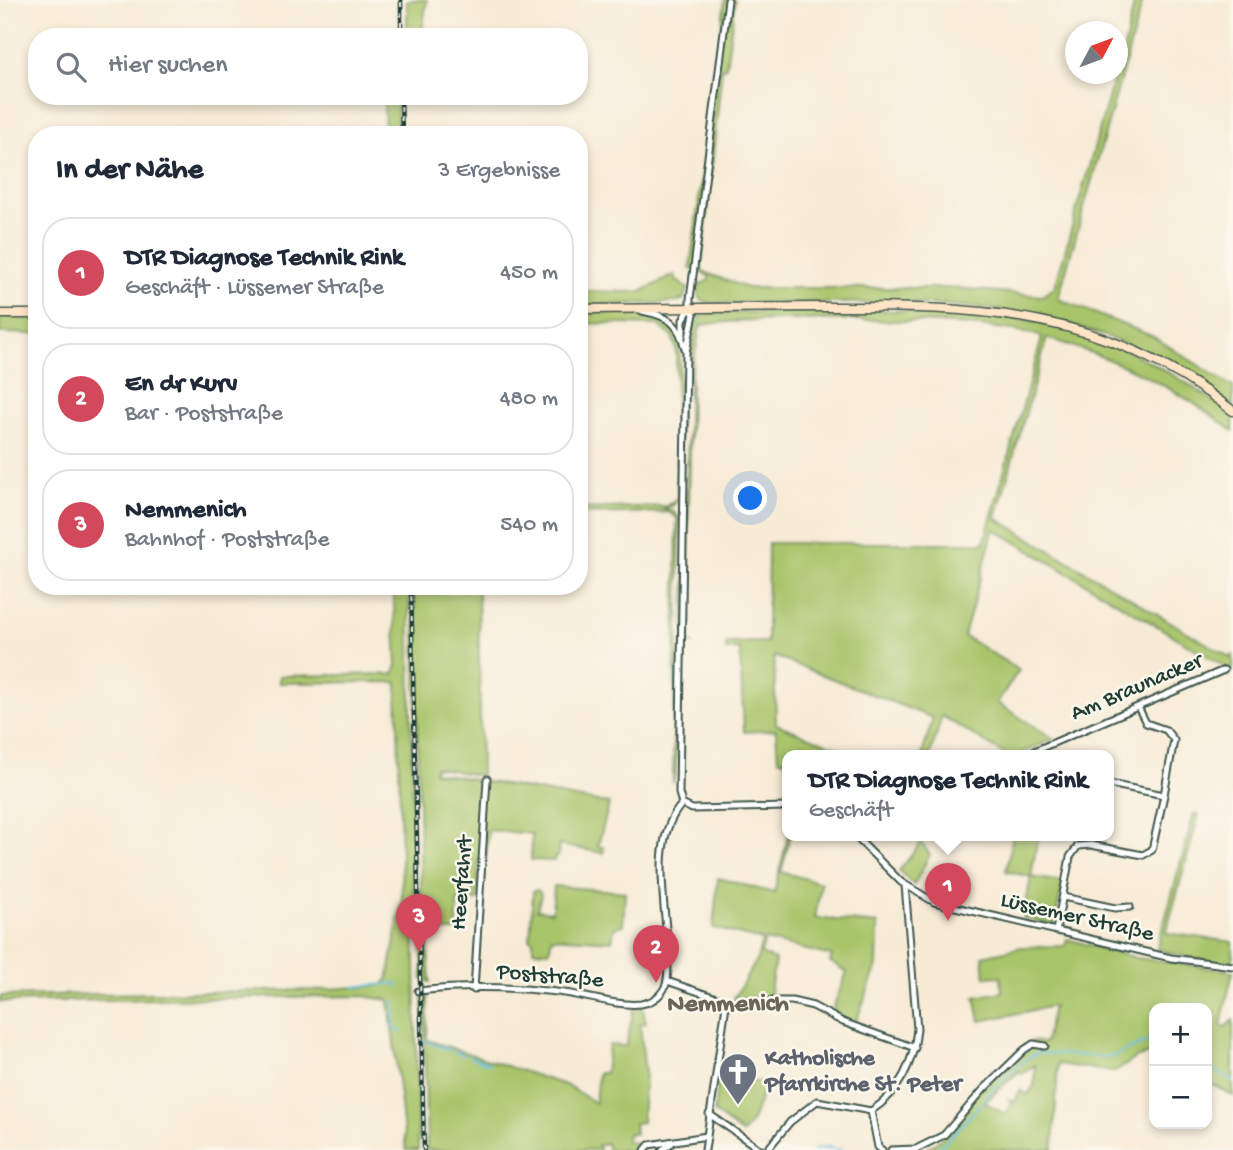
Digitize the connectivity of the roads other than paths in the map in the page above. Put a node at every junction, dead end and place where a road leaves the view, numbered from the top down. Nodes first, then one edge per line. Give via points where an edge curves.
1 (728, 0) edge
2 (690, 308) junction
3 (588, 309) edge
4 (629, 309) junction
5 (0, 314) edge
6 (28, 314) edge
7 (683, 338) junction
8 (686, 352) junction
9 (1233, 411) edge
10 (1224, 670) dead end
11 (1138, 707) junction
12 (1037, 750) edge
13 (487, 779) dead end
14 (1114, 785) edge
15 (1164, 795) junction
16 (682, 804) junction
17 (782, 807) edge
18 (861, 841) edge
19 (905, 885) junction
20 (1063, 897) junction
21 (1130, 907) dead end
22 (1056, 932) junction
23 (1233, 966) edge
24 (667, 981) junction
25 (474, 989) junction
26 (418, 990) dead end
27 (725, 1001) junction
28 (1045, 1046) dead end
29 (915, 1048) junction
30 (871, 1111) junction
31 (709, 1114) junction
32 (707, 1136) junction
33 (674, 1141) junction
34 (645, 1150) edge
35 (662, 1150) edge
36 (705, 1150) edge
37 (761, 1150) edge
38 (767, 1150) edge
39 (882, 1150) edge
40 (891, 1150) edge

1 - 2 street
2 - 4 street
2 - 7 street via 683,320
2 - 8 street via 694,314
2 - 9 street via 918,307 1030,317 1137,351
3 - 4 street
4 - 7 street via 668,318
5 - 6 street
7 - 8 street
8 - 16 street via 678,790
10 - 11 street, Am Braunacker
11 - 12 street, Am Braunacker
11 - 15 street via 1146,723 1166,730 1174,740
13 - 25 street, Heerfahrt
14 - 15 street
15 - 20 street via 1150,853 1078,846 1070,857
16 - 17 street via 692,809
16 - 24 street via 674,813 663,853
18 - 19 street, Lüssemer Straße
19 - 22 street, Lüssemer Straße via 941,904
19 - 29 street
20 - 21 street
20 - 22 street
22 - 23 street, Lüssemer Straße via 1197,963
24 - 25 street, Poststraße via 659,996 640,1004 545,991
24 - 27 street
25 - 26 street, Poststraße
27 - 29 street via 792,1001 813,1006
27 - 31 street via 727,1012
28 - 40 street via 1024,1050 939,1138 916,1149
29 - 30 street via 904,1076
30 - 38 street via 817,1101 790,1122
30 - 39 street
31 - 32 street
31 - 37 street
32 - 33 street
32 - 36 street
33 - 34 street via 649,1145
33 - 35 street

